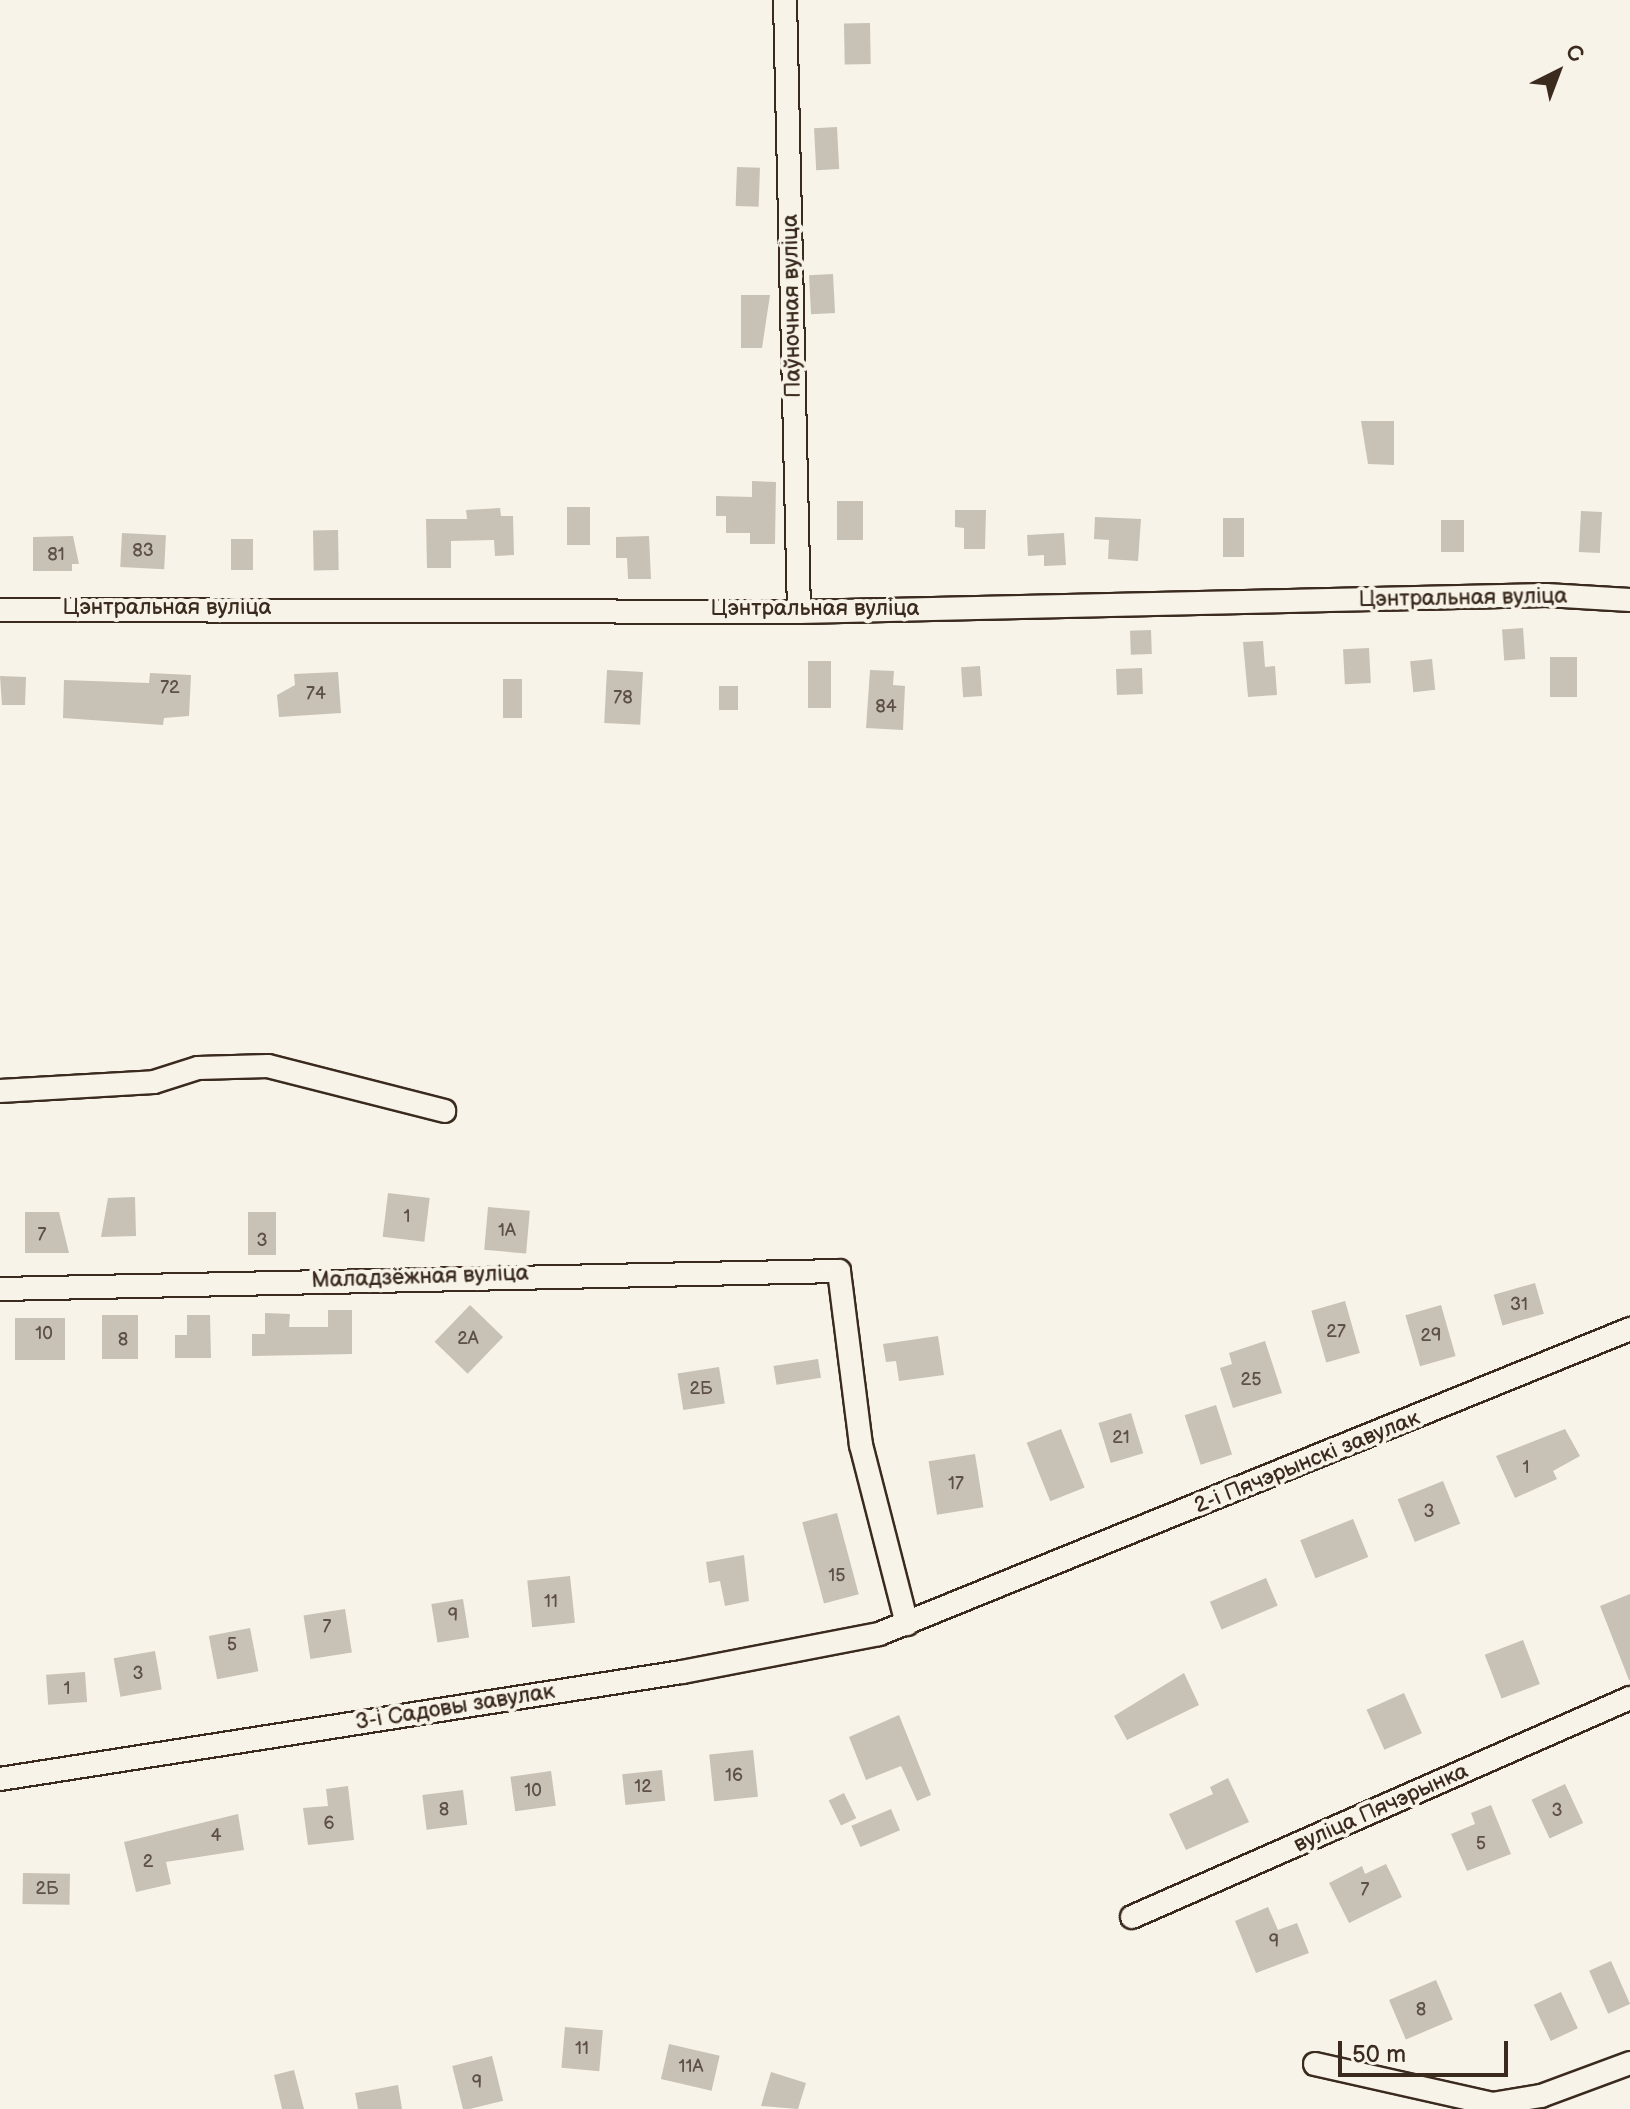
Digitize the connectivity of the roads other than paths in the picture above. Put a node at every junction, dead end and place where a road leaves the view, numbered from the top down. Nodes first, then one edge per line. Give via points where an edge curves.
1 (785, 0) edge
2 (1630, 600) edge
3 (0, 610) edge
4 (799, 612) junction
5 (0, 1091) edge
6 (444, 1111) dead end
7 (0, 1289) edge
8 (1630, 1329) edge
9 (907, 1624) junction
10 (1630, 1698) edge
11 (0, 1779) edge
12 (1132, 1917) dead end
13 (1630, 2063) edge
14 (1315, 2064) dead end

1 - 4 street, Паўночная вуліца
2 - 4 street, Цэнтральная вуліца via 1502,596
3 - 4 street, Цэнтральная вуліца
5 - 6 street via 154,1082 198,1068 268,1066
7 - 9 street, Маладзёжная вуліца via 839,1271 861,1445
8 - 9 street, 2-і Пячэрынскі завулак
9 - 11 street, 3-і Садовы завулак via 682,1672
10 - 12 street, вуліца Пячэрынка
13 - 14 street via 1541,2096 1492,2104

